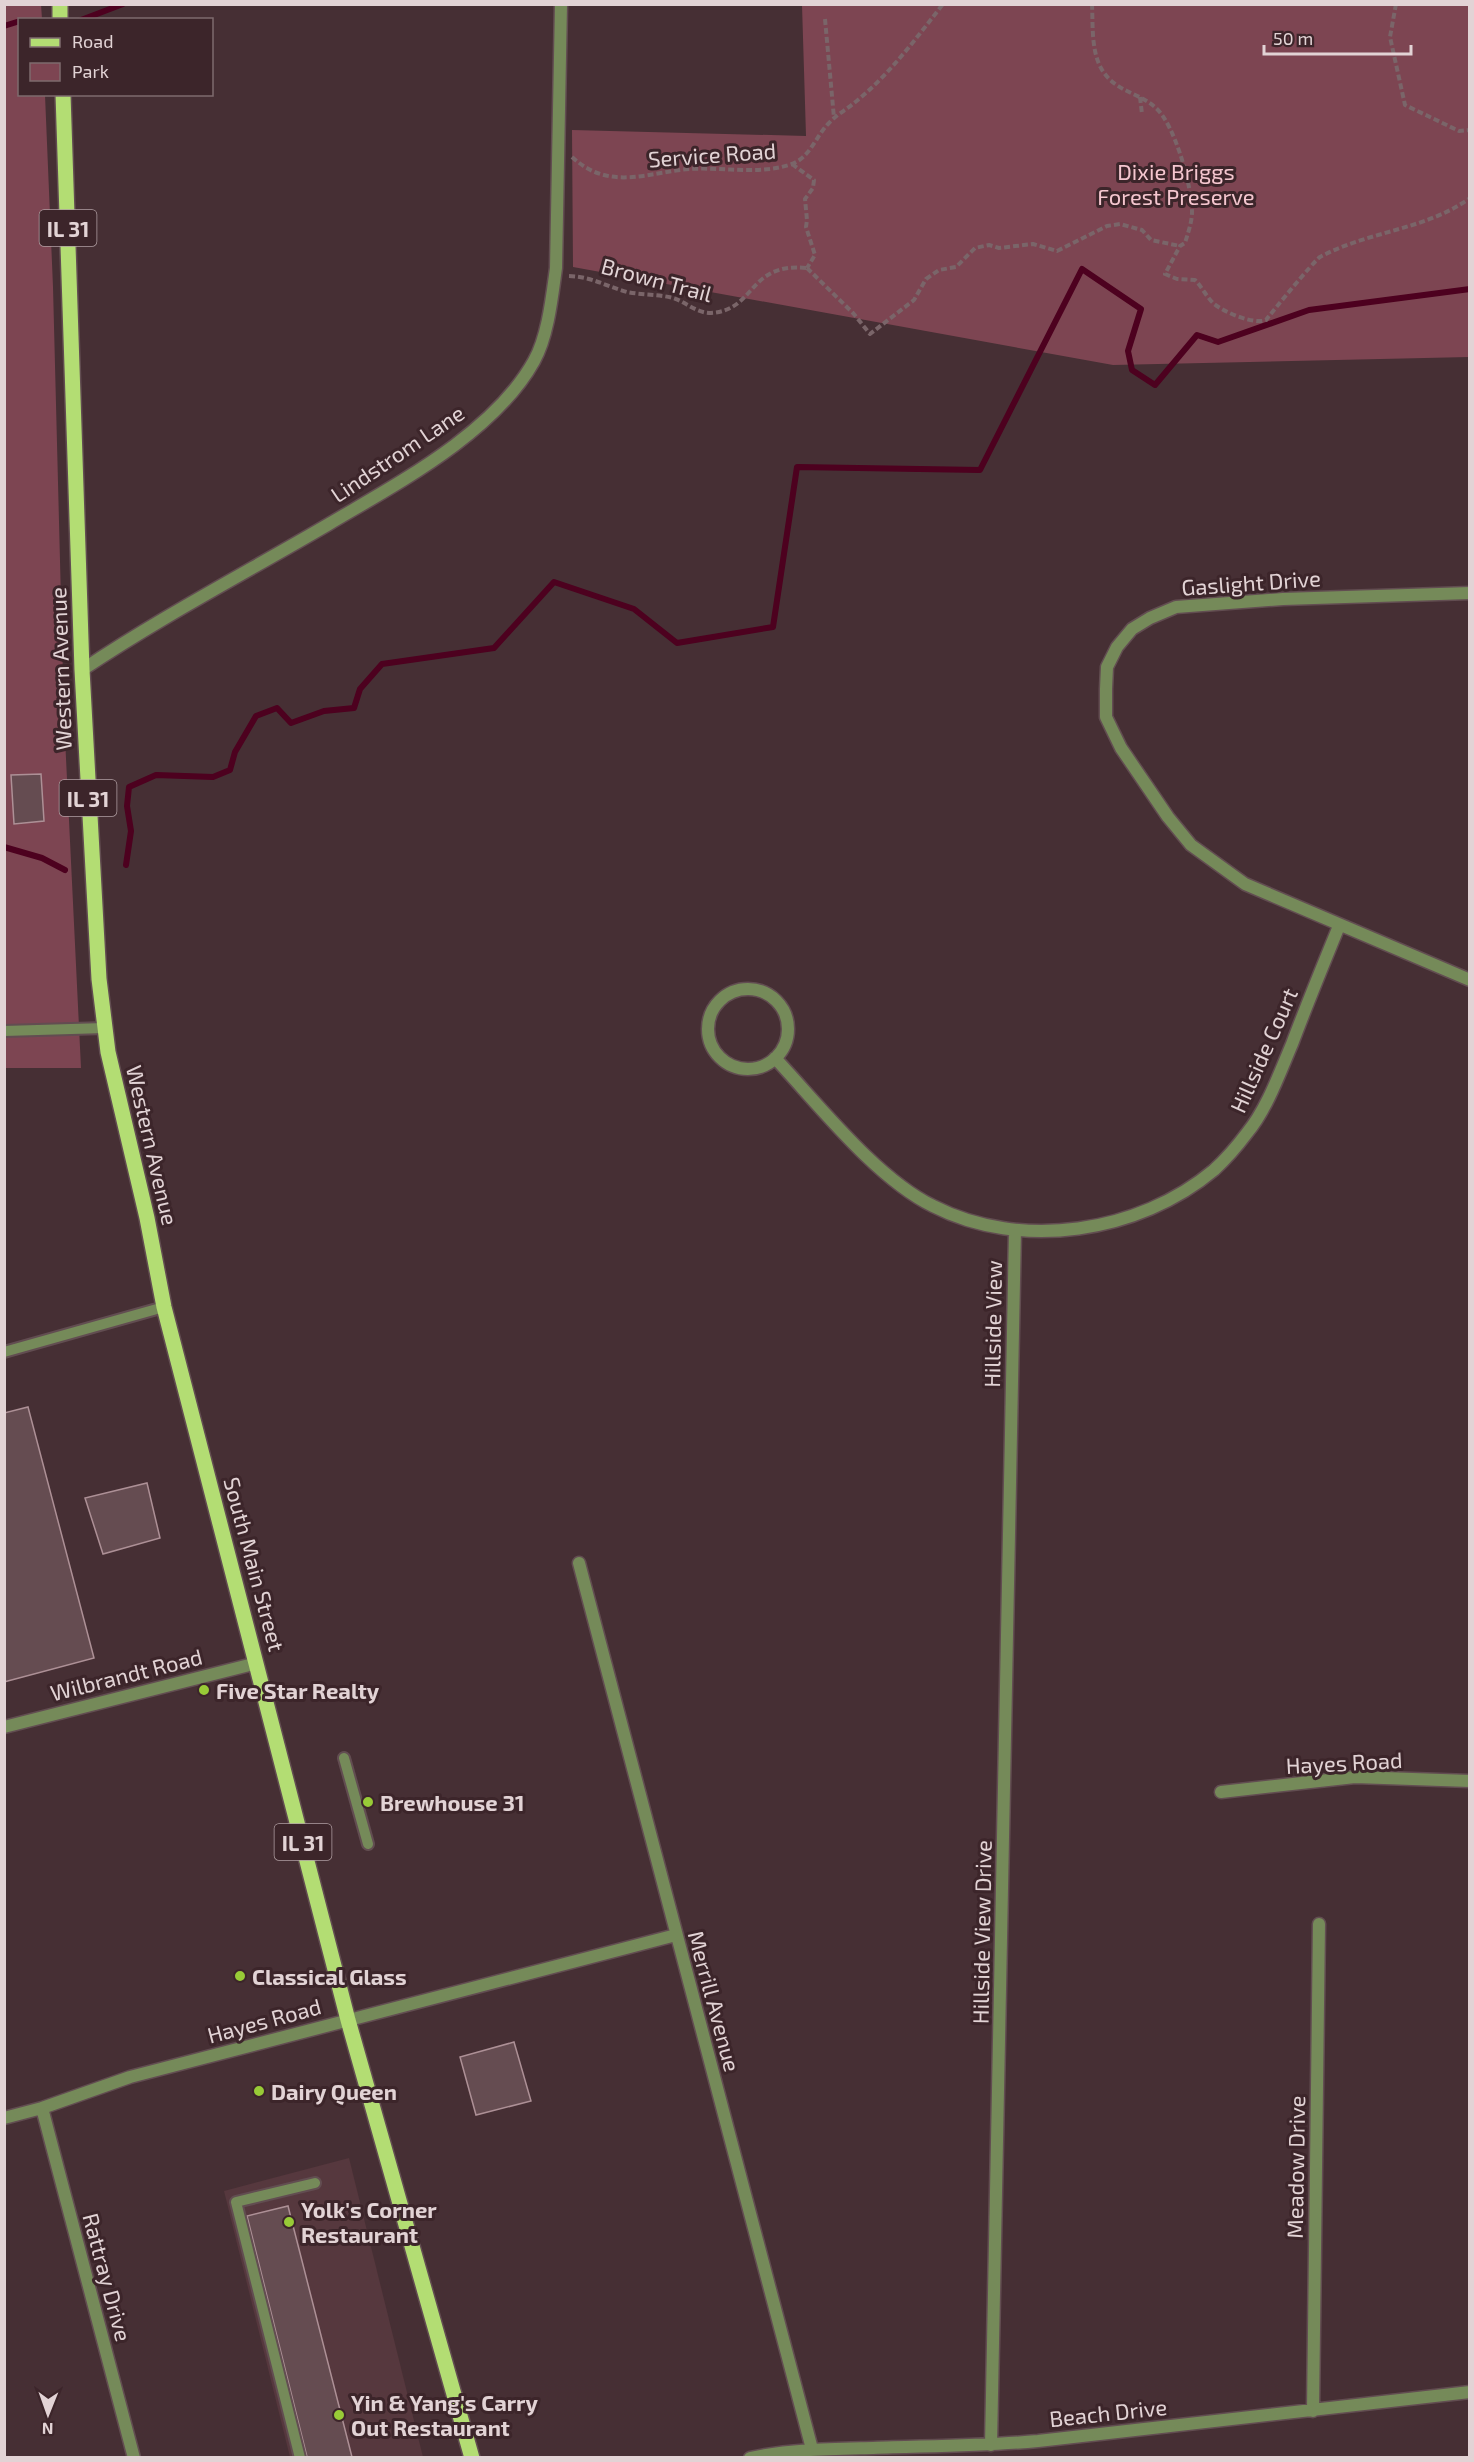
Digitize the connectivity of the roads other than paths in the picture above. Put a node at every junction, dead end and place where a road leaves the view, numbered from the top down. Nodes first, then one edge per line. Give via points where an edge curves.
1 (561, 4) edge
2 (63, 96) edge
3 (1470, 593) edge
4 (82, 670) junction
5 (1339, 926) junction
6 (1470, 980) edge
7 (105, 1028) junction
8 (4, 1030) edge
9 (775, 1058) junction
10 (1015, 1230) junction
11 (164, 1307) junction
12 (4, 1352) edge
13 (1010, 1420) joint
14 (579, 1563) dead end
15 (257, 1663) junction
16 (4, 1727) edge
17 (344, 1758) dead end
18 (1470, 1781) edge
19 (1221, 1792) dead end
20 (368, 1844) dead end
21 (1319, 1924) dead end
22 (676, 1935) junction
23 (348, 2020) junction
24 (42, 2108) junction
25 (4, 2118) edge
26 (315, 2183) dead end
27 (1470, 2392) edge
28 (1313, 2411) junction
29 (991, 2445) junction
30 (812, 2449) junction
31 (134, 2457) edge
32 (300, 2457) edge
33 (472, 2457) edge
34 (750, 2457) edge

1 - 4 street, Lindstrom Lane via 552,307 535,360 507,400 457,442 394,486
2 - 4 main road, Western Avenue / IL 31
3 - 5 street, Gaslight Drive via 1176,607 1132,629 1107,667 1106,717 1121,748 1191,845 1245,884
4 - 7 main road, Western Avenue / IL 31 via 94,913
5 - 6 street, Gaslight Drive
5 - 10 street, Hillside Court via 1277,1080 1249,1131 1214,1169 1172,1198 1126,1219 1073,1230
7 - 8 lane
7 - 11 main road, Western Avenue / IL 31
9 - 9 street via 785,1045 788,1030 786,1015 777,1001 765,992 750,989 734,991 721,999 708,1027 718,1056 747,1069
9 - 10 street, Hillside Court via 862,1153 903,1187 932,1206 974,1223
10 - 13 street, Hillside View
11 - 12 lane
11 - 15 main road, South Main Street / IL 31
13 - 29 street, Hillside View Drive
14 - 22 street, Merrill Avenue
15 - 16 street, Wilbrandt Road
15 - 23 main road, South Main Street / IL 31
17 - 20 lane
18 - 19 street, Hayes Road via 1355,1777
21 - 28 street, Meadow Drive
22 - 23 street, Hayes Road
22 - 30 street, Merrill Avenue
23 - 24 street, Hayes Road via 130,2077
23 - 33 main road, South Main Street / IL 31
24 - 25 street, Hayes Road
24 - 31 street, Rattray Drive
26 - 32 lane via 236,2202
27 - 28 street, Beach Drive
28 - 29 street, Beach Drive
29 - 30 street, Beach Drive
30 - 34 street, Beach Drive

